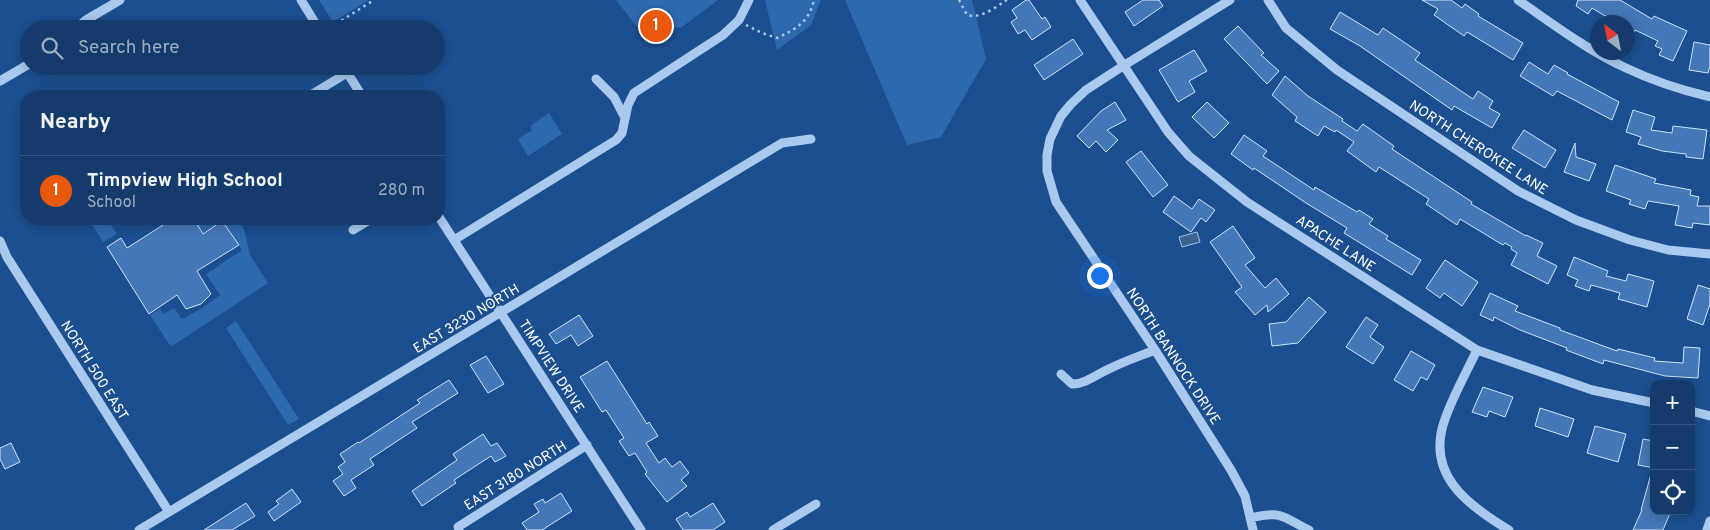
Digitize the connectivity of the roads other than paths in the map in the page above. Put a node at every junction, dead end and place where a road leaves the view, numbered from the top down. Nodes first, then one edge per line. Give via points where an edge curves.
1 (120, 0) edge
2 (301, 0) edge
3 (749, 0) edge
4 (1080, 0) edge
5 (1230, 0) edge
6 (1268, 0) edge
7 (1518, 0) edge
8 (86, 20) edge
9 (313, 20) edge
10 (1123, 66) junction
11 (20, 69) edge
12 (338, 75) edge
13 (348, 75) edge
14 (596, 79) dead end
15 (0, 81) edge
16 (317, 90) edge
17 (358, 90) edge
18 (1710, 98) edge
19 (625, 118) junction
20 (811, 139) dead end
21 (362, 225) edge
22 (444, 225) edge
23 (353, 230) dead end
24 (454, 240) junction
25 (0, 241) edge
26 (1710, 254) edge
27 (501, 313) junction
28 (1155, 350) junction
29 (1477, 350) junction
30 (1061, 374) dead end
31 (1650, 402) edge
32 (1695, 413) edge
33 (1710, 416) edge
34 (587, 445) junction
35 (816, 504) dead end
36 (169, 512) junction
37 (1250, 518) junction
38 (1710, 521) edge
39 (458, 529) edge
40 (139, 530) edge
41 (641, 530) edge
42 (773, 530) edge
43 (1253, 530) edge
44 (1309, 530) edge
45 (1509, 530) edge
46 (1707, 530) edge

1 - 8 street
2 - 9 street
3 - 19 street via 738,20 722,35 634,93
4 - 10 street, APACHE LANE
5 - 10 street, NORTH BANNOCK DRIVE
6 - 26 street, NORTH CHEROKEE LANE via 1286,28 1337,70 1518,191 1576,220 1630,240 1668,250
7 - 18 street via 1584,45 1625,68
10 - 28 street, NORTH BANNOCK DRIVE via 1086,90 1061,116 1050,139 1046,171 1056,202
10 - 29 street, APACHE LANE via 1168,132 1189,156 1216,178 1247,202
11 - 15 street
12 - 16 street
13 - 17 street
14 - 19 street via 614,97
19 - 24 street via 622,133 616,140
20 - 27 street, EAST 3230 NORTH via 782,143
21 - 23 street
22 - 24 street, TIMPVIEW DRIVE
24 - 27 street, TIMPVIEW DRIVE
25 - 36 street, NORTH 500 EAST
27 - 34 street, TIMPVIEW DRIVE
27 - 36 street, EAST 3230 NORTH
28 - 30 street via 1086,382 1072,384
28 - 37 street, NORTH BANNOCK DRIVE via 1231,470 1245,496
29 - 31 street, APACHE LANE via 1592,390
29 - 45 street via 1444,419 1440,454 1447,478 1455,489
32 - 33 street
34 - 39 street, EAST 3180 NORTH
34 - 41 street, TIMPVIEW DRIVE
35 - 42 street
36 - 40 street, EAST 3230 NORTH
37 - 43 street, NORTH BANNOCK DRIVE
37 - 44 street via 1274,514 1285,516
38 - 46 street

